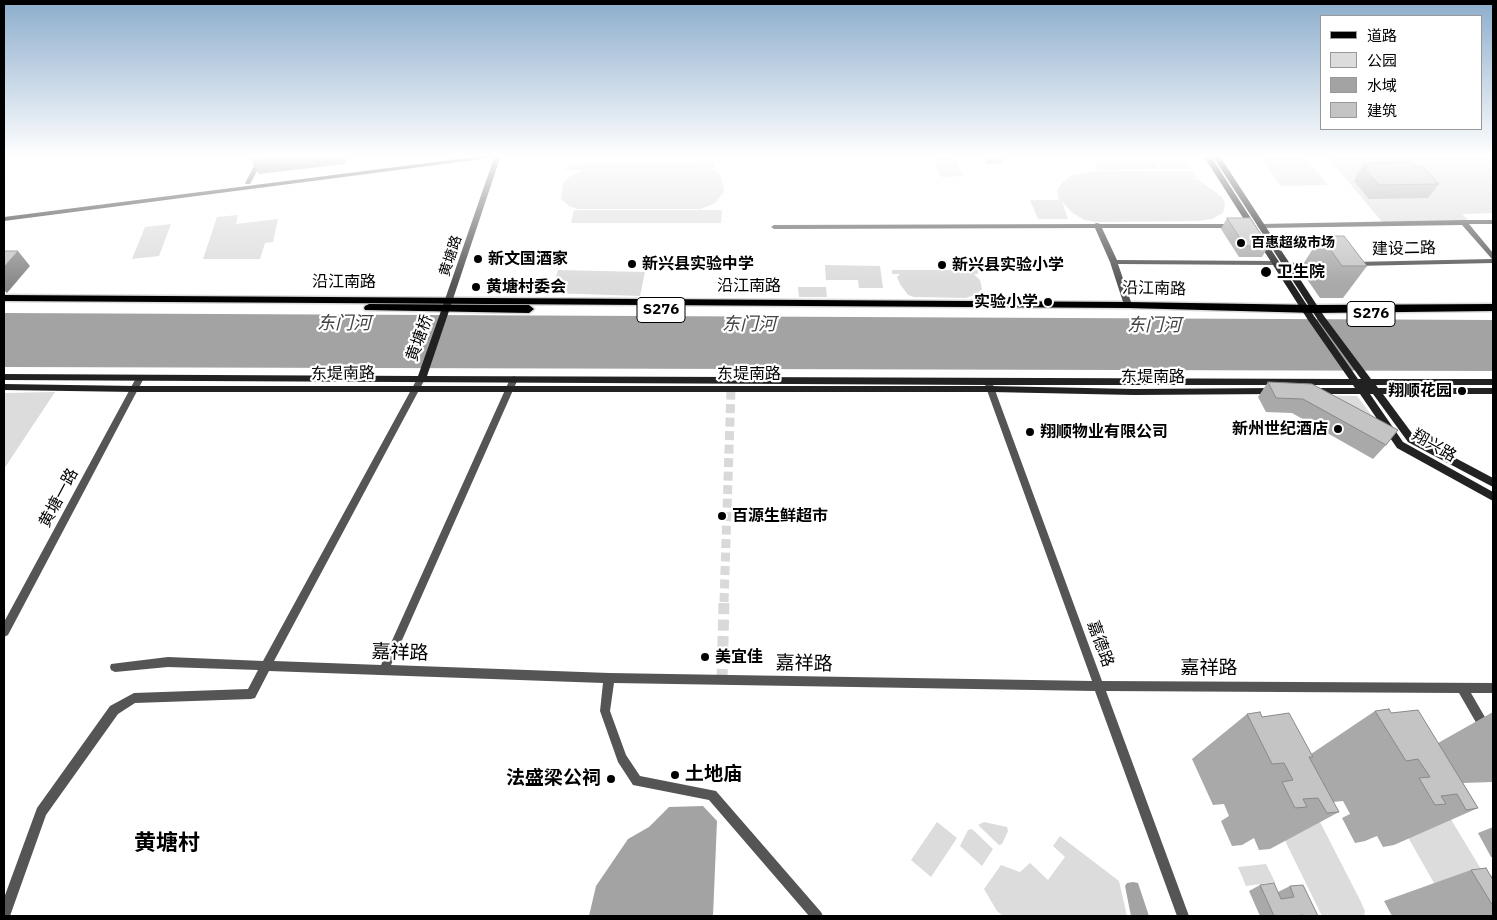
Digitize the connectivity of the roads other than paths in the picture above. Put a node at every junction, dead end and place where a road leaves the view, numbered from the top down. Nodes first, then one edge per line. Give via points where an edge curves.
1 (122, 198) edge
2 (166, 198) edge
3 (483, 198) edge
4 (1233, 198) edge
5 (1242, 198) edge
6 (4, 212) edge
7 (4, 218) edge
8 (1463, 222) junction
9 (1493, 222) edge
10 (1097, 225) junction
11 (1251, 226) junction
12 (1260, 226) junction
13 (774, 227) dead end
14 (1493, 257) edge
15 (1493, 261) edge
16 (1114, 262) junction
17 (1276, 264) junction
18 (1325, 264) dead end
19 (1345, 264) edge
20 (1286, 265) junction
21 (4, 298) edge
22 (4, 304) edge
23 (448, 304) junction
24 (1128, 305) junction
25 (1493, 308) edge
26 (1493, 312) edge
27 (1313, 314) junction
28 (4, 377) edge
29 (140, 378) junction
30 (421, 379) junction
31 (514, 379) junction
32 (1354, 382) junction
33 (1366, 382) junction
34 (1493, 382) edge
35 (990, 386) junction
36 (4, 387) edge
37 (416, 388) junction
38 (134, 389) junction
39 (510, 389) junction
40 (1373, 390) junction
41 (1361, 391) junction
42 (1493, 391) edge
43 (1493, 484) edge
44 (1493, 497) edge
45 (4, 632) edge
46 (267, 665) junction
47 (115, 667) dead end
48 (384, 670) junction
49 (609, 678) junction
50 (1099, 686) junction
51 (1493, 688) edge
52 (1463, 689) junction
53 (1493, 741) edge
54 (4, 915) edge
55 (817, 916) edge
56 (1183, 916) edge

1 - 6 main road
2 - 7 main road
3 - 23 street, 黄塘路
4 - 11 main road
5 - 12 main road
8 - 9 street
8 - 12 street
8 - 14 street
10 - 11 street
10 - 13 street
10 - 16 street
11 - 17 main road
12 - 20 main road
15 - 19 street, 建设二路
16 - 17 street
16 - 24 street
17 - 27 main road
18 - 20 street
20 - 27 main road
21 - 23 main road, 沿江南路 / S276
22 - 23 main road, 沿江南路 / S276
23 - 24 main road, 沿江南路 / S276
23 - 27 main road, 沿江南路 / S276
23 - 30 main road, 黄塘桥
24 - 27 main road, 沿江南路 / S276
25 - 27 main road, 沿江南路 / S276
26 - 27 main road, 沿江南路 / S276
27 - 32 main road, 翔兴路
27 - 33 main road, 翔兴路
28 - 29 main road, 东堤南路
29 - 30 main road, 东堤南路
29 - 38 street, 黄塘一路
30 - 31 main road, 东堤南路
30 - 37 street
31 - 35 main road, 东堤南路
31 - 39 street
32 - 33 main road, 东堤南路
32 - 35 main road, 东堤南路
32 - 41 main road, 翔兴路
33 - 34 main road, 东堤南路
33 - 40 main road, 翔兴路
35 - 39 main road, 东堤南路
35 - 41 main road, 东堤南路 via 1134,392
35 - 50 street, 嘉德路
36 - 38 main road, 东堤南路
37 - 38 main road, 东堤南路
37 - 39 main road, 东堤南路
37 - 46 street
38 - 45 street, 黄塘一路
39 - 48 street
40 - 41 main road, 东堤南路
40 - 42 main road, 东堤南路
40 - 43 main road, 翔兴路 via 1411,439
41 - 44 main road, 翔兴路 via 1400,446
46 - 47 street, 嘉祥路 via 168,662
46 - 48 street, 嘉祥路
46 - 54 street via 251,694 134,698 114,710 42,812
48 - 49 street, 嘉祥路
49 - 50 street, 嘉祥路
49 - 55 street via 605,711 622,758 637,781 712,795
50 - 52 street, 嘉祥路
50 - 56 street, 嘉德路
51 - 52 street, 嘉祥路
52 - 53 street

